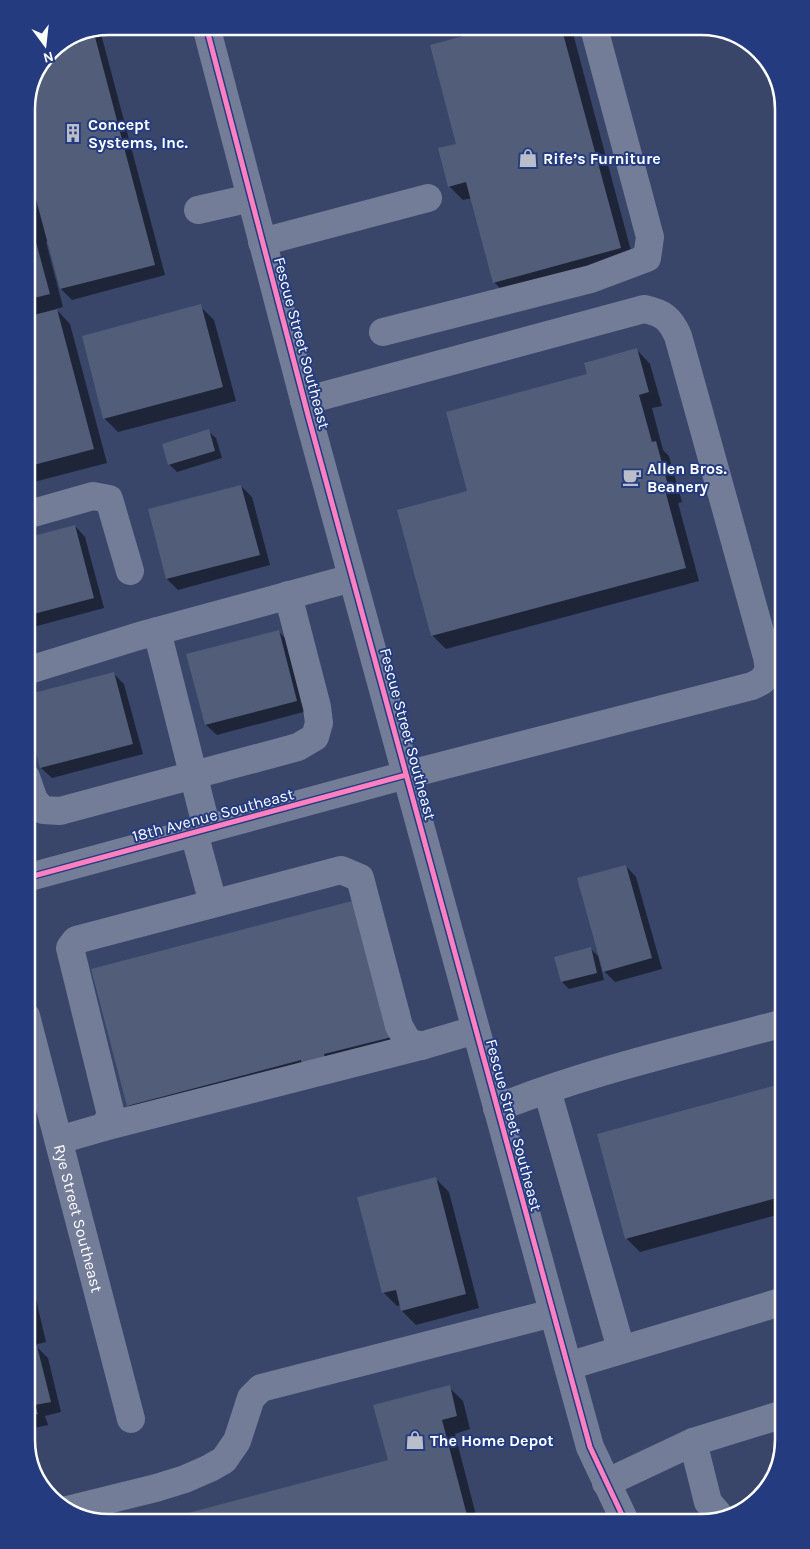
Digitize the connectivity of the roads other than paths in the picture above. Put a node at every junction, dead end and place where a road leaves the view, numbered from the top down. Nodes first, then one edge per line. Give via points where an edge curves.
1 (208, 35) edge
2 (596, 35) edge
3 (251, 198) junction
4 (428, 198) dead end
5 (198, 210) dead end
6 (262, 242) junction
7 (383, 332) dead end
8 (304, 401) junction
9 (35, 512) edge
10 (130, 571) dead end
11 (352, 578) junction
12 (288, 595) junction
13 (157, 631) junction
14 (35, 668) edge
15 (406, 775) junction
16 (194, 776) junction
17 (35, 801) edge
18 (201, 831) junction
19 (35, 876) edge
20 (213, 903) junction
21 (775, 1025) edge
22 (475, 1030) junction
23 (421, 1046) junction
24 (35, 1051) edge
25 (547, 1090) junction
26 (497, 1108) junction
27 (104, 1127) junction
28 (58, 1140) junction
29 (775, 1305) edge
30 (553, 1313) junction
31 (621, 1349) junction
32 (568, 1366) junction
33 (775, 1417) edge
34 (131, 1419) dead end
35 (693, 1442) junction
36 (606, 1483) junction
37 (79, 1507) edge
38 (717, 1512) edge
39 (621, 1514) edge

1 - 3 street, Fescue Street Southeast
2 - 7 street via 650,237 647,258 591,280
3 - 5 street
3 - 6 street, Fescue Street Southeast
4 - 6 street
6 - 8 street, Fescue Street Southeast
8 - 11 street, Fescue Street Southeast
8 - 15 street, 18th Avenue Southeast via 644,309 657,312 667,318 678,336 767,658 769,670 752,686
9 - 10 street via 93,496 109,500
11 - 12 street
11 - 15 street, Fescue Street Southeast
12 - 13 street
12 - 16 street via 316,707 319,723 315,737 298,746
13 - 14 street
13 - 16 street
15 - 18 street, 18th Avenue Southeast
15 - 22 street, Fescue Street Southeast
16 - 17 street via 60,811 43,810
16 - 18 street
18 - 19 street, 18th Avenue Southeast
18 - 20 street
20 - 23 street via 341,870 360,878 399,1026 408,1042
20 - 27 street via 76,940 70,948 112,1114
21 - 25 street
22 - 23 street
22 - 26 street, Fescue Street Southeast
23 - 27 street
24 - 28 street, Rye Street Southeast
25 - 26 street
25 - 31 street
26 - 30 street, Fescue Street Southeast
27 - 28 street
28 - 34 street, Rye Street Southeast
29 - 31 street
30 - 32 street, Fescue Street Southeast
30 - 37 street via 261,1388 251,1398 237,1441 224,1460 166,1485
31 - 32 street
32 - 36 street, Fescue Street Southeast via 590,1447
33 - 35 street
35 - 36 street
35 - 38 street via 708,1502
36 - 39 street, Fescue Street Southeast

